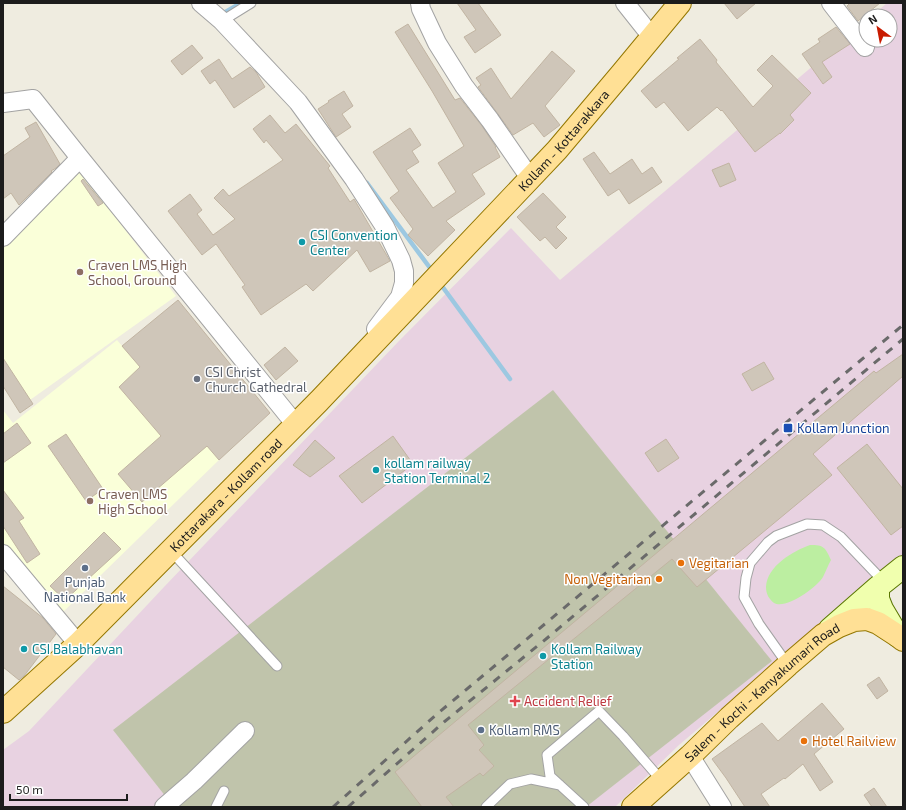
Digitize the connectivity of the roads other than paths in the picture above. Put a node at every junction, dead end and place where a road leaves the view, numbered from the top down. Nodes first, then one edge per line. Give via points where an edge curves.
1 (202, 3) edge
2 (251, 3) edge
3 (420, 3) edge
4 (625, 3) edge
5 (680, 3) edge
6 (831, 3) edge
7 (222, 21) junction
8 (652, 36) junction
9 (858, 38) edge
10 (3, 103) edge
11 (80, 158) junction
12 (530, 178) junction
13 (3, 237) edge
14 (436, 277) joint
15 (370, 347) junction
16 (296, 425) junction
17 (171, 551) junction
18 (3, 554) edge
19 (903, 567) edge
20 (881, 585) junction
21 (823, 635) junction
22 (901, 638) edge
23 (78, 644) junction
24 (788, 665) junction
25 (277, 666) dead end
26 (3, 712) edge
27 (244, 731) dead end
28 (690, 756) junction
29 (662, 781) junction
30 (561, 786) junction
31 (224, 792) dead end
32 (164, 807) edge
33 (216, 807) edge
34 (486, 807) edge
35 (584, 807) edge
36 (633, 807) edge
37 (722, 807) edge

1 - 7 street
2 - 7 lane
3 - 12 street via 437,43 464,86
4 - 8 street
5 - 8 main road, Kollam - Kottarakkara
6 - 9 street
7 - 15 street via 298,102 354,179 385,227 401,260 404,283 400,297 373,334
8 - 12 main road, Kollam - Kottarakkara via 557,150
10 - 11 street via 32,99
11 - 13 street
11 - 16 street
12 - 14 main road, Kollam - Kottarakkara
14 - 15 main road, Kottarakara - Kollam road
15 - 16 main road, Kottarakara - Kollam road
16 - 17 main road, Kottarakara - Kollam road
17 - 23 main road, Kottarakara - Kollam road
17 - 25 lane
18 - 23 street
19 - 20 main road
20 - 21 main road
20 - 22 main road via 878,599
20 - 24 lane via 841,537 823,525 807,524 776,536 768,542 750,563 744,597 759,624
21 - 22 main road, Salem - Kochi - Kanyakumari Road via 854,620 867,619
21 - 24 main road, Salem - Kochi - Kanyakumari Road
23 - 26 main road, Kottarakara - Kollam road
24 - 28 main road, Salem - Kochi - Kanyakumari Road
27 - 32 street
28 - 29 main road, Salem - Kochi - Kanyakumari Road
28 - 37 street
29 - 30 lane via 599,711 546,755 550,776
29 - 36 main road, Salem - Kochi - Kanyakumari Road
30 - 34 lane via 531,779 510,784
30 - 35 lane
31 - 33 lane

